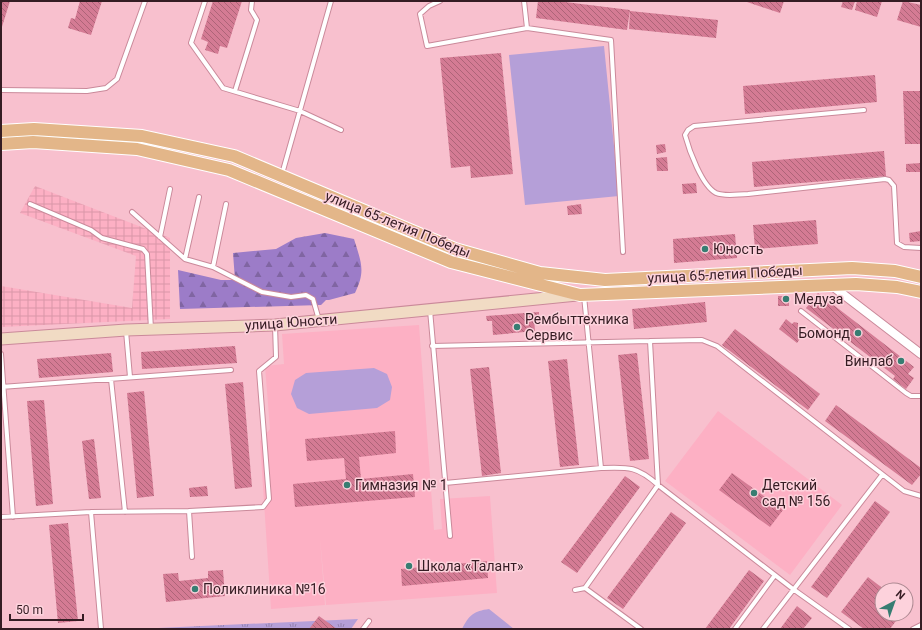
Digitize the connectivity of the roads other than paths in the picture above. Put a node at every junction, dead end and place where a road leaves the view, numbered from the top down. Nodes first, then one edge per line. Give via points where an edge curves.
1 (145, 1) edge
2 (205, 1) edge
3 (252, 1) edge
4 (331, 1) edge
5 (440, 1) edge
6 (524, 1) edge
7 (527, 28) junction
8 (1, 90) edge
9 (235, 91) junction
10 (864, 110) dead end
11 (300, 111) junction
12 (341, 130) dead end
13 (1, 131) edge
14 (1, 144) edge
15 (281, 176) junction
16 (170, 189) dead end
17 (199, 197) dead end
18 (30, 204) dead end
19 (226, 204) dead end
20 (132, 212) dead end
21 (160, 237) junction
22 (921, 248) edge
23 (623, 252) dead end
24 (185, 259) junction
25 (213, 266) junction
26 (921, 277) edge
27 (831, 285) junction
28 (921, 292) edge
29 (582, 295) junction
30 (430, 309) junction
31 (801, 311) dead end
32 (319, 320) junction
33 (275, 325) junction
34 (151, 329) junction
35 (126, 330) junction
36 (1, 339) edge
37 (588, 341) junction
38 (650, 341) junction
39 (432, 346) junction
40 (1, 354) edge
41 (921, 354) edge
42 (231, 370) dead end
43 (130, 377) junction
44 (111, 379) junction
45 (2, 387) edge
46 (921, 396) edge
47 (601, 468) junction
48 (882, 475) junction
49 (445, 483) junction
50 (658, 485) junction
51 (921, 496) edge
52 (189, 511) junction
53 (90, 512) junction
54 (124, 512) junction
55 (13, 517) junction
56 (1, 518) edge
57 (450, 536) dead end
58 (192, 557) dead end
59 (775, 575) junction
60 (584, 588) junction
61 (793, 589) junction
62 (575, 590) dead end
63 (368, 621) dead end
64 (921, 625) edge
65 (101, 629) edge
66 (363, 629) edge
67 (641, 629) edge
68 (735, 629) edge
69 (763, 629) edge
70 (849, 629) edge
71 (913, 629) edge

1 - 8 lane via 117,79 106,88 87,91
2 - 9 lane via 191,43 223,88
3 - 9 lane via 251,10 257,20
4 - 11 lane
5 - 7 lane via 420,14 427,46
6 - 7 lane
7 - 23 lane via 612,40
9 - 11 lane
10 - 22 lane via 694,126 685,135 690,153 710,188 722,194 748,194 889,180 894,186 897,243 904,247
11 - 12 lane
11 - 15 lane
13 - 15 main road, улица 65-летия Победы via 34,129 142,136 234,156
14 - 29 main road, улица 65-летия Победы via 33,142 137,149 229,170 451,262
15 - 26 main road, улица 65-летия Победы via 455,249 540,273 605,280 852,268 895,271
16 - 21 lane
17 - 24 lane
18 - 34 lane via 91,230 102,238 143,249 146,254
19 - 25 lane
20 - 21 lane
21 - 24 lane
24 - 25 lane
25 - 32 lane via 262,292 291,297 306,295 313,299
27 - 28 main road, улица 65-летия Победы via 883,286
27 - 29 main road, улица 65-летия Победы
27 - 41 street
29 - 30 street, улица Юности
29 - 37 lane
30 - 32 street, улица Юности
30 - 39 lane
31 - 46 lane via 906,393
32 - 33 street, улица Юности
33 - 34 street, улица Юности
33 - 52 lane via 276,357 259,371 267,503 260,509
34 - 35 street, улица Юности
35 - 36 street, улица Юности
35 - 43 lane
37 - 38 lane
37 - 39 lane
37 - 47 lane
38 - 48 lane via 710,342
38 - 50 lane
39 - 49 lane
40 - 45 lane
42 - 43 lane
43 - 44 lane
44 - 45 lane
44 - 54 lane
45 - 55 lane
47 - 49 lane
47 - 50 lane via 629,467 645,473
48 - 51 lane via 904,491
48 - 61 lane
49 - 57 lane
50 - 59 lane
50 - 60 lane
52 - 54 lane
52 - 58 lane
53 - 54 lane
53 - 55 lane
53 - 65 lane
55 - 56 lane
59 - 61 lane
59 - 68 lane
60 - 62 lane
60 - 67 lane
61 - 69 lane
61 - 70 lane
63 - 66 lane
64 - 71 lane

